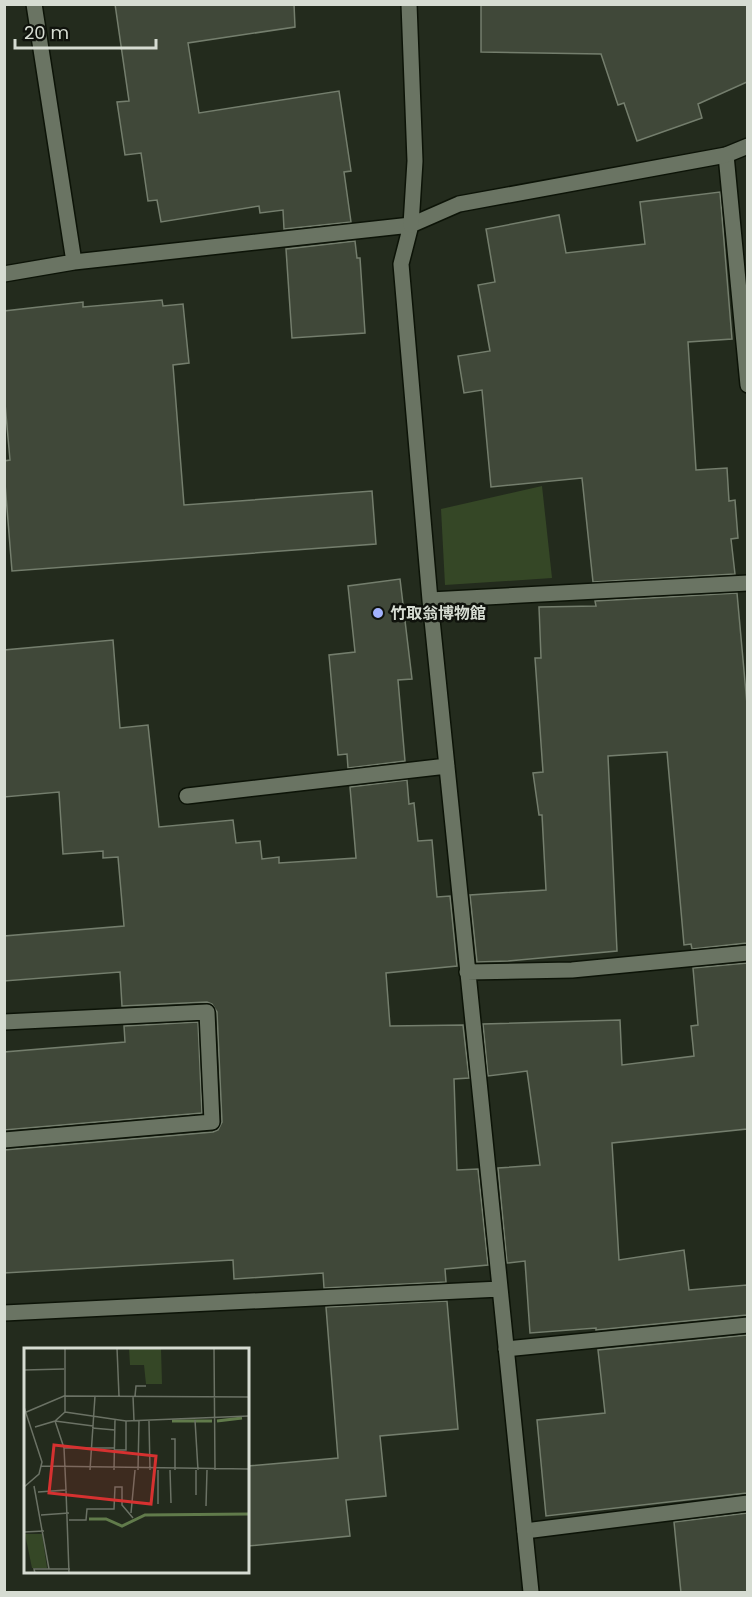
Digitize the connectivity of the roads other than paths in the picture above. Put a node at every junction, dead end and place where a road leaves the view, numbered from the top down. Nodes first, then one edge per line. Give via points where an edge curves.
1 (34, 4) edge
2 (409, 4) edge
3 (747, 146) edge
4 (726, 155) junction
5 (411, 225) junction
6 (74, 262) junction
7 (4, 274) edge
8 (747, 385) edge
9 (747, 583) edge
10 (430, 600) junction
11 (447, 766) junction
12 (187, 796) dead end
13 (747, 953) edge
14 (468, 972) junction
15 (4, 1022) edge
16 (4, 1140) edge
17 (500, 1289) junction
18 (4, 1312) edge
19 (747, 1325) edge
20 (506, 1349) junction
21 (747, 1503) edge
22 (525, 1531) junction
23 (531, 1593) edge

1 - 6 street
2 - 5 street via 415,161
3 - 4 street
4 - 5 street via 459,204
4 - 8 street
5 - 6 street
5 - 10 street via 401,264
6 - 7 street
9 - 10 street
10 - 11 street
11 - 12 street
11 - 14 street
13 - 14 street via 572,970
14 - 17 street
15 - 16 street via 207,1012 212,1122
17 - 18 street
17 - 20 street
19 - 20 street
20 - 22 street
21 - 22 street
22 - 23 street

